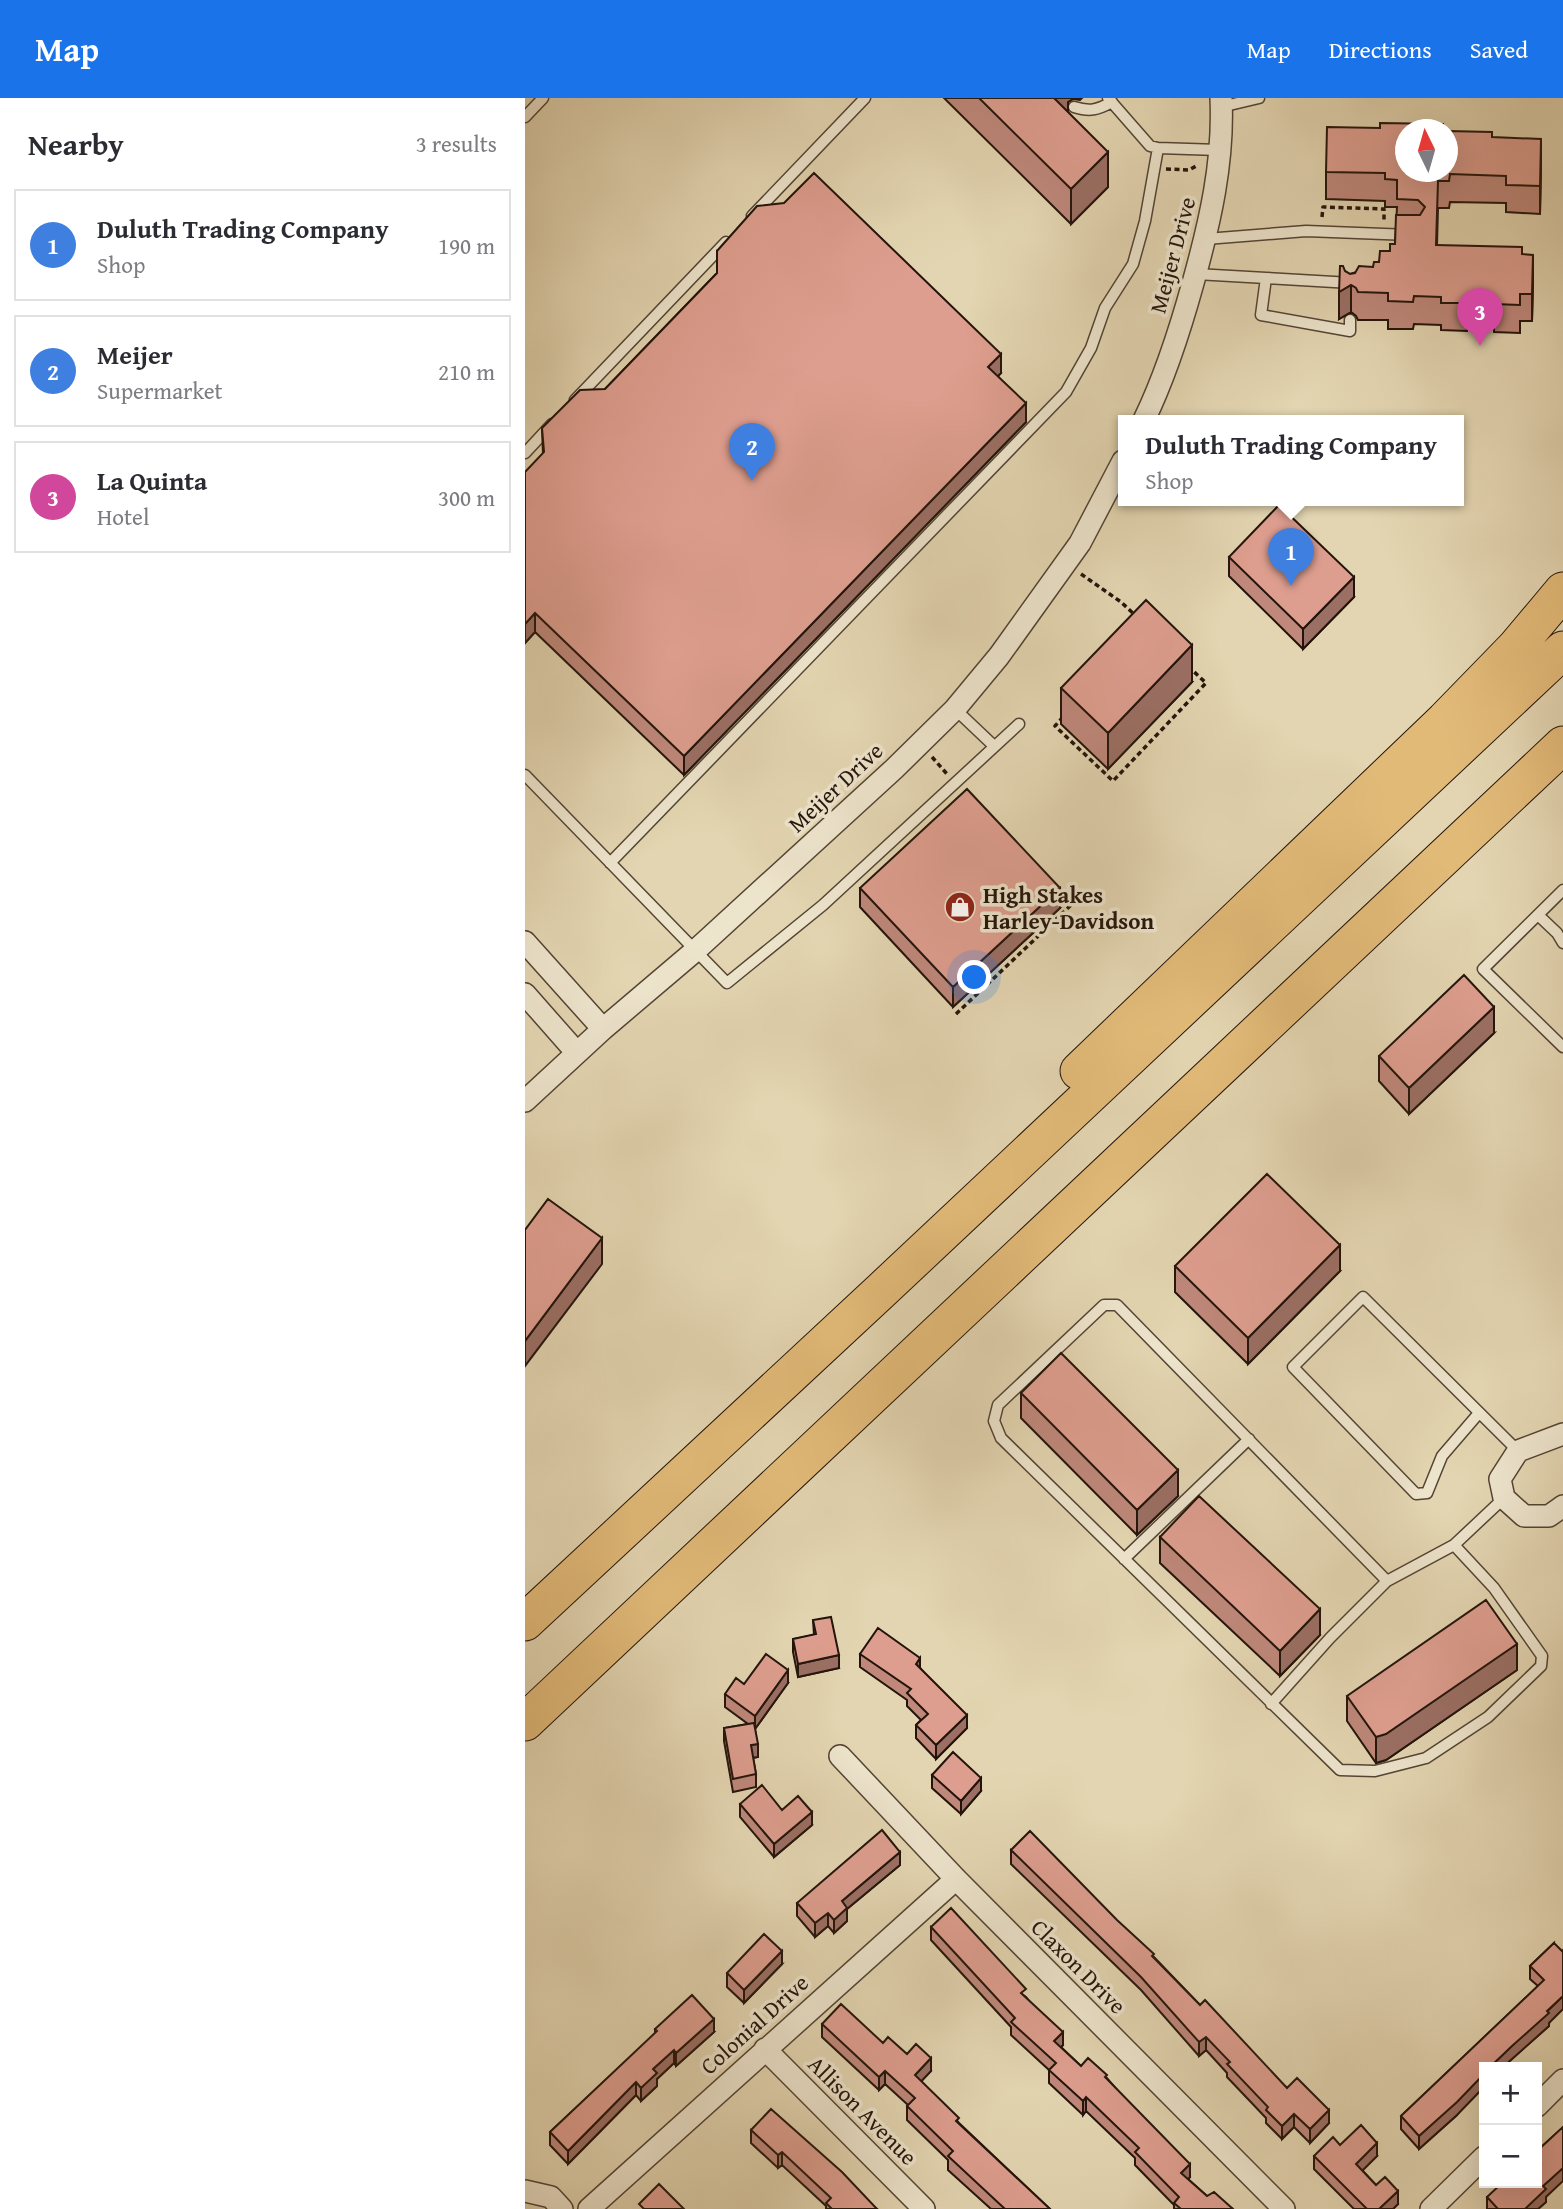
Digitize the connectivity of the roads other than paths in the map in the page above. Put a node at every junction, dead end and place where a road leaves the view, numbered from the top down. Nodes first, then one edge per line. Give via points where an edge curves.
1 (543, 98) edge
2 (865, 98) edge
3 (1259, 98) edge
4 (1110, 100) edge
5 (1221, 102) edge
6 (1074, 107) dead end
7 (525, 117) edge
8 (1158, 148) junction
9 (1220, 150) junction
10 (740, 228) edge
11 (1417, 235) edge
12 (731, 238) edge
13 (1206, 239) junction
14 (1196, 274) junction
15 (1266, 278) junction
16 (1351, 294) edge
17 (1350, 320) dead end
18 (568, 408) edge
19 (1145, 415) edge
20 (559, 417) edge
21 (525, 453) edge
22 (1118, 471) edge
23 (1563, 591) edge
24 (1563, 650) edge
25 (955, 709) junction
26 (1019, 724) dead end
27 (994, 746) junction
28 (1563, 746) edge
29 (1563, 763) edge
30 (525, 775) edge
31 (1513, 793) junction
32 (610, 863) junction
33 (1563, 890) edge
34 (1538, 915) junction
35 (525, 942) edge
36 (1563, 943) edge
37 (696, 950) junction
38 (525, 994) edge
39 (603, 1029) junction
40 (1563, 1048) edge
41 (577, 1053) junction
42 (525, 1101) edge
43 (883, 1290) junction
44 (1479, 1413) junction
45 (1563, 1434) edge
46 (1249, 1439) junction
47 (1517, 1451) junction
48 (1504, 1498) junction
49 (1563, 1506) edge
50 (1454, 1545) junction
51 (1124, 1559) junction
52 (1387, 1581) junction
53 (525, 1622) edge
54 (1271, 1704) junction
55 (525, 1722) edge
56 (841, 1756) dead end
57 (956, 1879) junction
58 (765, 2049) junction
59 (1563, 2080) edge
60 (1542, 2101) edge
61 (1479, 2162) edge
62 (525, 2191) edge
63 (562, 2209) edge
64 (589, 2209) edge
65 (924, 2209) edge
66 (1284, 2209) edge
67 (1431, 2209) edge

1 - 7 lane
2 - 10 lane
3 - 5 lane
4 - 6 lane via 1095,111
4 - 8 lane via 1150,146
5 - 9 street, Meijer Drive
8 - 9 lane
8 - 32 lane via 1133,264 1105,308 1091,348 1066,393
9 - 13 street, Meijer Drive
11 - 13 lane via 1306,231
12 - 18 lane
13 - 14 street, Meijer Drive
14 - 15 lane
14 - 19 street, Meijer Drive via 1176,340
15 - 16 lane via 1351,283
15 - 17 lane via 1261,315 1350,331
20 - 21 lane
22 - 25 street, Meijer Drive via 1080,543
23 - 43 highway via 1445,720 954,1189
24 - 43 highway
25 - 27 lane
25 - 37 street, Meijer Drive
26 - 27 lane
27 - 37 lane via 823,905 727,984
28 - 31 highway
29 - 31 highway
30 - 32 lane
31 - 55 highway
32 - 37 lane
33 - 34 lane
34 - 36 lane
34 - 40 lane via 1483,969
35 - 39 street
37 - 39 street, Meijer Drive
38 - 41 street
39 - 41 street, Meijer Drive
41 - 42 street, Meijer Drive
43 - 53 highway
44 - 44 lane via 1363,1297 1293,1367 1416,1494 1427,1493 1442,1456
44 - 47 lane
45 - 47 street
46 - 51 lane
46 - 51 lane via 1117,1305 1104,1305 998,1405 994,1421 1001,1438
46 - 52 lane
47 - 48 street via 1500,1479
48 - 49 street via 1524,1516 1549,1516
48 - 50 lane
50 - 52 lane
50 - 54 lane via 1494,1588 1542,1656 1541,1666 1488,1717 1426,1758 1375,1771 1340,1770
51 - 54 lane
52 - 54 lane
56 - 57 street, Claxon Drive
57 - 58 street, Colonial Drive
57 - 66 street, Claxon Drive
58 - 64 street, Colonial Drive
58 - 65 street, Allison Avenue
59 - 60 street
61 - 67 street
62 - 63 street via 551,2197

